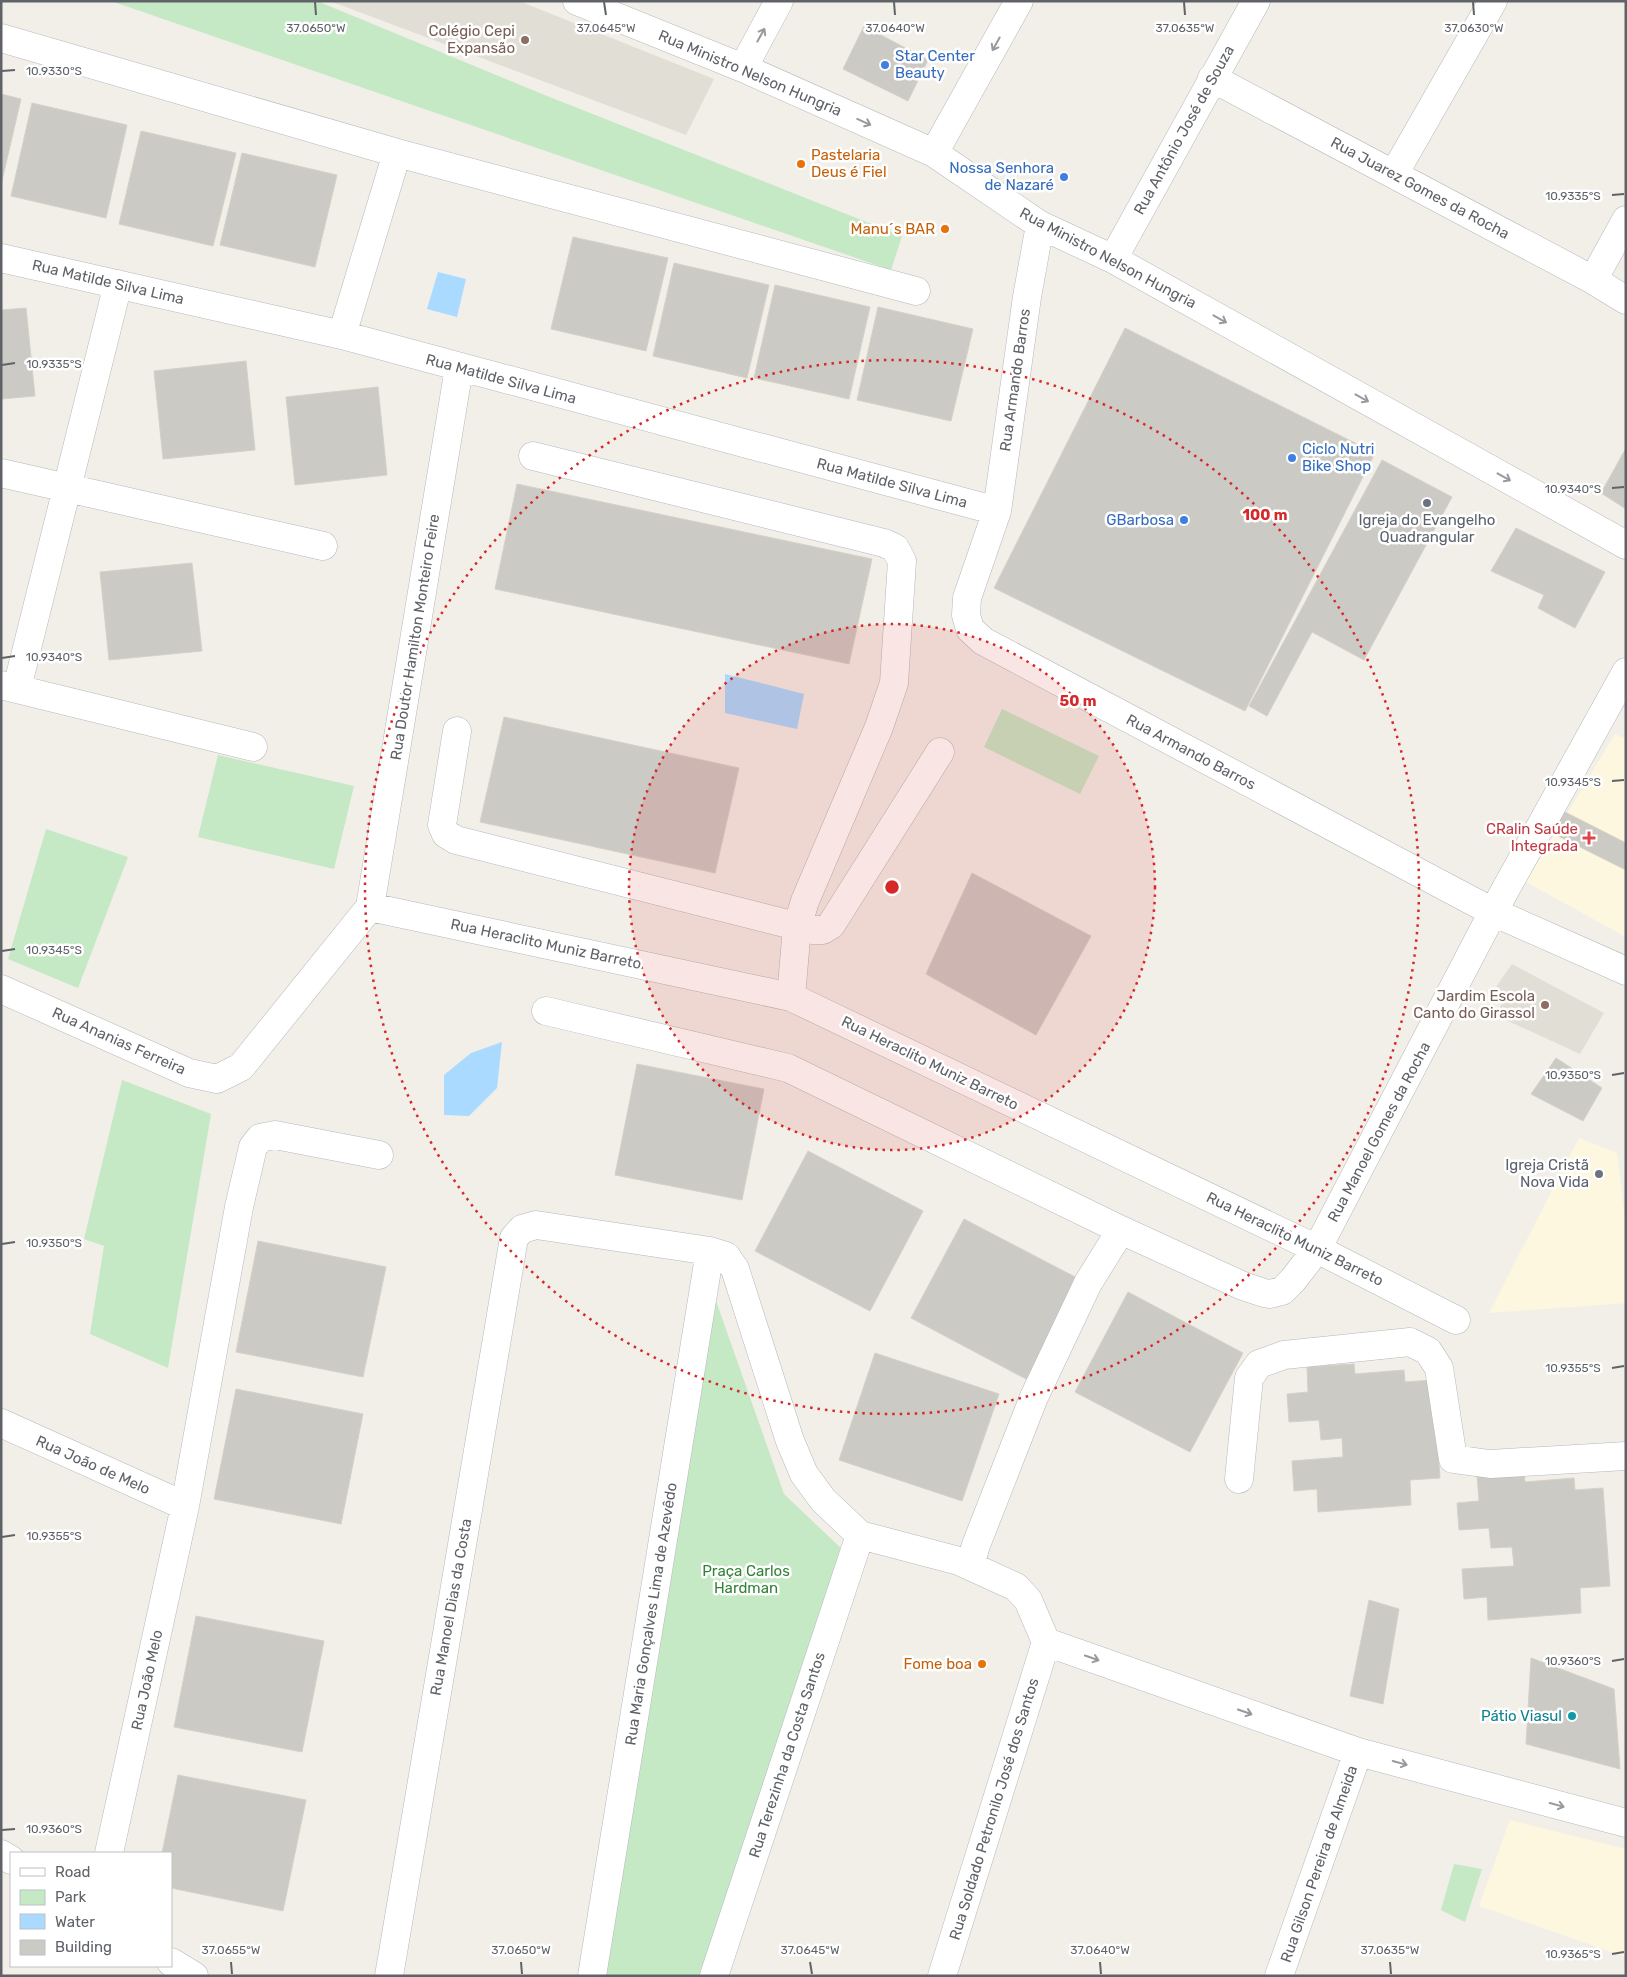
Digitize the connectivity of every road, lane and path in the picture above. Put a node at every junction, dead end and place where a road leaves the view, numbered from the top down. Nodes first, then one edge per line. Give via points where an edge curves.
1 (578, 1) edge
2 (779, 1) edge
3 (1019, 1) edge
4 (1256, 1) edge
5 (1493, 1) edge
6 (1, 38) edge
7 (743, 68) junction
8 (1212, 78) junction
9 (397, 153) junction
10 (934, 154) junction
11 (1394, 174) junction
12 (1626, 220) edge
13 (1040, 225) junction
14 (1, 258) edge
15 (1113, 259) junction
16 (1593, 280) junction
17 (118, 284) junction
18 (916, 291) dead end
19 (1626, 300) edge
20 (342, 335) junction
21 (459, 368) junction
22 (533, 456) dead end
23 (1, 474) edge
24 (67, 488) junction
25 (997, 511) junction
26 (1626, 545) edge
27 (323, 546) dead end
28 (1626, 672) edge
29 (9, 686) edge
30 (457, 731) dead end
31 (253, 747) dead end
32 (940, 752) dead end
33 (370, 907) junction
34 (1493, 912) junction
35 (797, 927) junction
36 (1626, 971) edge
37 (1, 989) edge
38 (791, 997) junction
39 (546, 1011) dead end
40 (379, 1155) dead end
41 (1121, 1230) junction
42 (1318, 1249) junction
43 (710, 1251) junction
44 (1456, 1320) dead end
45 (1, 1423) edge
46 (1626, 1456) edge
47 (1239, 1479) dead end
48 (185, 1506) junction
49 (860, 1534) junction
50 (970, 1566) junction
51 (1046, 1642) junction
52 (1358, 1752) junction
53 (1626, 1823) edge
54 (109, 1852) edge
55 (172, 1963) edge
56 (194, 1976) edge
57 (389, 1976) edge
58 (592, 1976) edge
59 (714, 1976) edge
60 (942, 1976) edge
61 (1279, 1976) edge

1 - 7 street, Rua Ministro Nelson Hungria
7 -> 2 street
3 -> 10 street
4 - 8 street, Rua Antônio José de Souza
5 - 11 street
6 - 9 street
7 -> 10 street, Rua Ministro Nelson Hungria
8 - 11 street, Rua Juarez Gomes da Rocha
8 - 15 street, Rua Antônio José de Souza
9 - 18 street
9 - 20 street
10 - 13 street, Rua Ministro Nelson Hungria
11 - 16 street, Rua Juarez Gomes da Rocha
12 - 16 street
13 - 15 street, Rua Ministro Nelson Hungria
13 - 25 street, Rua Armando Barros
14 - 17 street, Rua Matilde Silva Lima
15 -> 26 street, Rua Ministro Nelson Hungria
16 - 19 street, Rua Juarez Gomes da Rocha
17 - 20 street, Rua Matilde Silva Lima
17 - 24 street
20 - 21 street, Rua Matilde Silva Lima
21 - 25 street, Rua Matilde Silva Lima
21 - 33 street, Rua Doutor Hamilton Monteiro Feire
22 - 35 street via 895,548 902,561 894,683
23 - 24 street
24 - 27 street
24 - 29 street
25 - 34 street, Rua Armando Barros via 967,598 966,616 970,629 983,641
28 - 34 street, Rua Manoel Gomes da Rocha
29 - 31 street
30 - 35 street via 442,825 446,834 456,840
32 - 35 street via 831,924 823,930
33 - 37 street, Rua Ananias Ferreira via 241,1067 217,1079 189,1074
33 - 38 street, Rua Heraclito Muniz Barreto
34 - 36 street, Rua Armando Barros
34 - 42 street, Rua Manoel Gomes da Rocha
35 - 38 street
38 - 42 street, Rua Heraclito Muniz Barreto
39 - 41 street, Rua Manoel Gomes da Rocha via 788,1068
40 - 48 street, Rua João Melo via 274,1135 260,1138 253,1147 238,1207
41 - 42 street, Rua Manoel Gomes da Rocha via 1243,1286 1270,1294 1288,1286
41 - 50 street via 1088,1283 1034,1397
42 - 44 street, Rua Heraclito Muniz Barreto
43 - 49 street via 726,1256 734,1269 790,1441 804,1474 823,1500
43 - 57 street, Rua Manoel Dias da Costa via 536,1224 522,1229 514,1238
43 - 58 street, Rua Maria Gonçalves Lima de Azevêdo
45 - 48 street, Rua João de Melo
46 - 47 street via 1490,1464 1453,1459 1439,1368 1428,1351 1410,1342 1284,1355 1259,1364 1249,1378
48 - 54 street, Rua João Melo
49 - 50 street
49 - 59 street, Rua Terezinha da Costa Santos
50 - 51 street via 1016,1587 1028,1600
51 -> 52 street
51 - 60 street, Rua Soldado Petronilo José dos Santos
52 -> 53 street
52 - 61 street, Rua Gilson Pereira de Almeida
55 - 56 street

